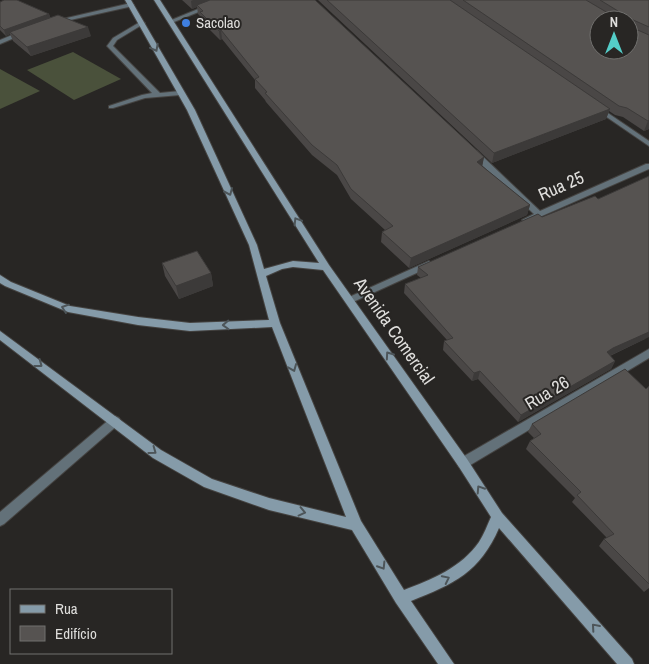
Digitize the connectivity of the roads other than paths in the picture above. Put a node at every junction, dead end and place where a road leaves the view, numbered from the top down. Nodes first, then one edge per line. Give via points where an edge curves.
1 (157, 0) edge
2 (225, 0) edge
3 (130, 3) edge
4 (54, 22) edge
5 (172, 22) junction
6 (142, 23) junction
7 (31, 29) edge
8 (0, 42) edge
9 (180, 93) junction
10 (158, 95) junction
11 (593, 105) edge
12 (111, 107) dead end
13 (649, 144) edge
14 (468, 147) edge
15 (649, 166) edge
16 (539, 214) junction
17 (521, 222) edge
18 (440, 259) edge
19 (326, 267) junction
20 (262, 274) junction
21 (0, 278) edge
22 (350, 300) junction
23 (275, 323) junction
24 (0, 335) edge
25 (649, 353) edge
26 (115, 421) junction
27 (463, 463) junction
28 (498, 517) junction
29 (0, 520) edge
30 (356, 525) junction
31 (401, 598) junction
32 (447, 664) edge
33 (627, 664) edge

1 - 5 street, Avenida Comercial
2 - 5 street
3 - 4 street
3 - 6 street
19 -> 5 street, Avenida Comercial
6 -> 9 street
6 - 10 street via 114,39 110,46
7 - 8 street
9 - 10 street
9 -> 20 street via 191,110 253,245
10 - 12 street
11 - 13 street
14 - 16 street
15 - 16 street, Rua 25
16 - 17 street, Rua 25
18 - 22 street
19 - 20 street via 283,264
19 - 22 street, Avenida Comercial
20 - 23 street
23 -> 21 street via 190,327 138,321 68,309
27 -> 22 street, Avenida Comercial
23 -> 30 street
24 -> 26 street
25 - 27 street, Rua 26
26 - 29 street
26 -> 30 street via 156,454 208,483 269,504
28 -> 27 street, Avenida Comercial
31 -> 28 street via 457,574 481,550
33 -> 28 street, Avenida Comercial
30 -> 31 street
31 - 32 street

